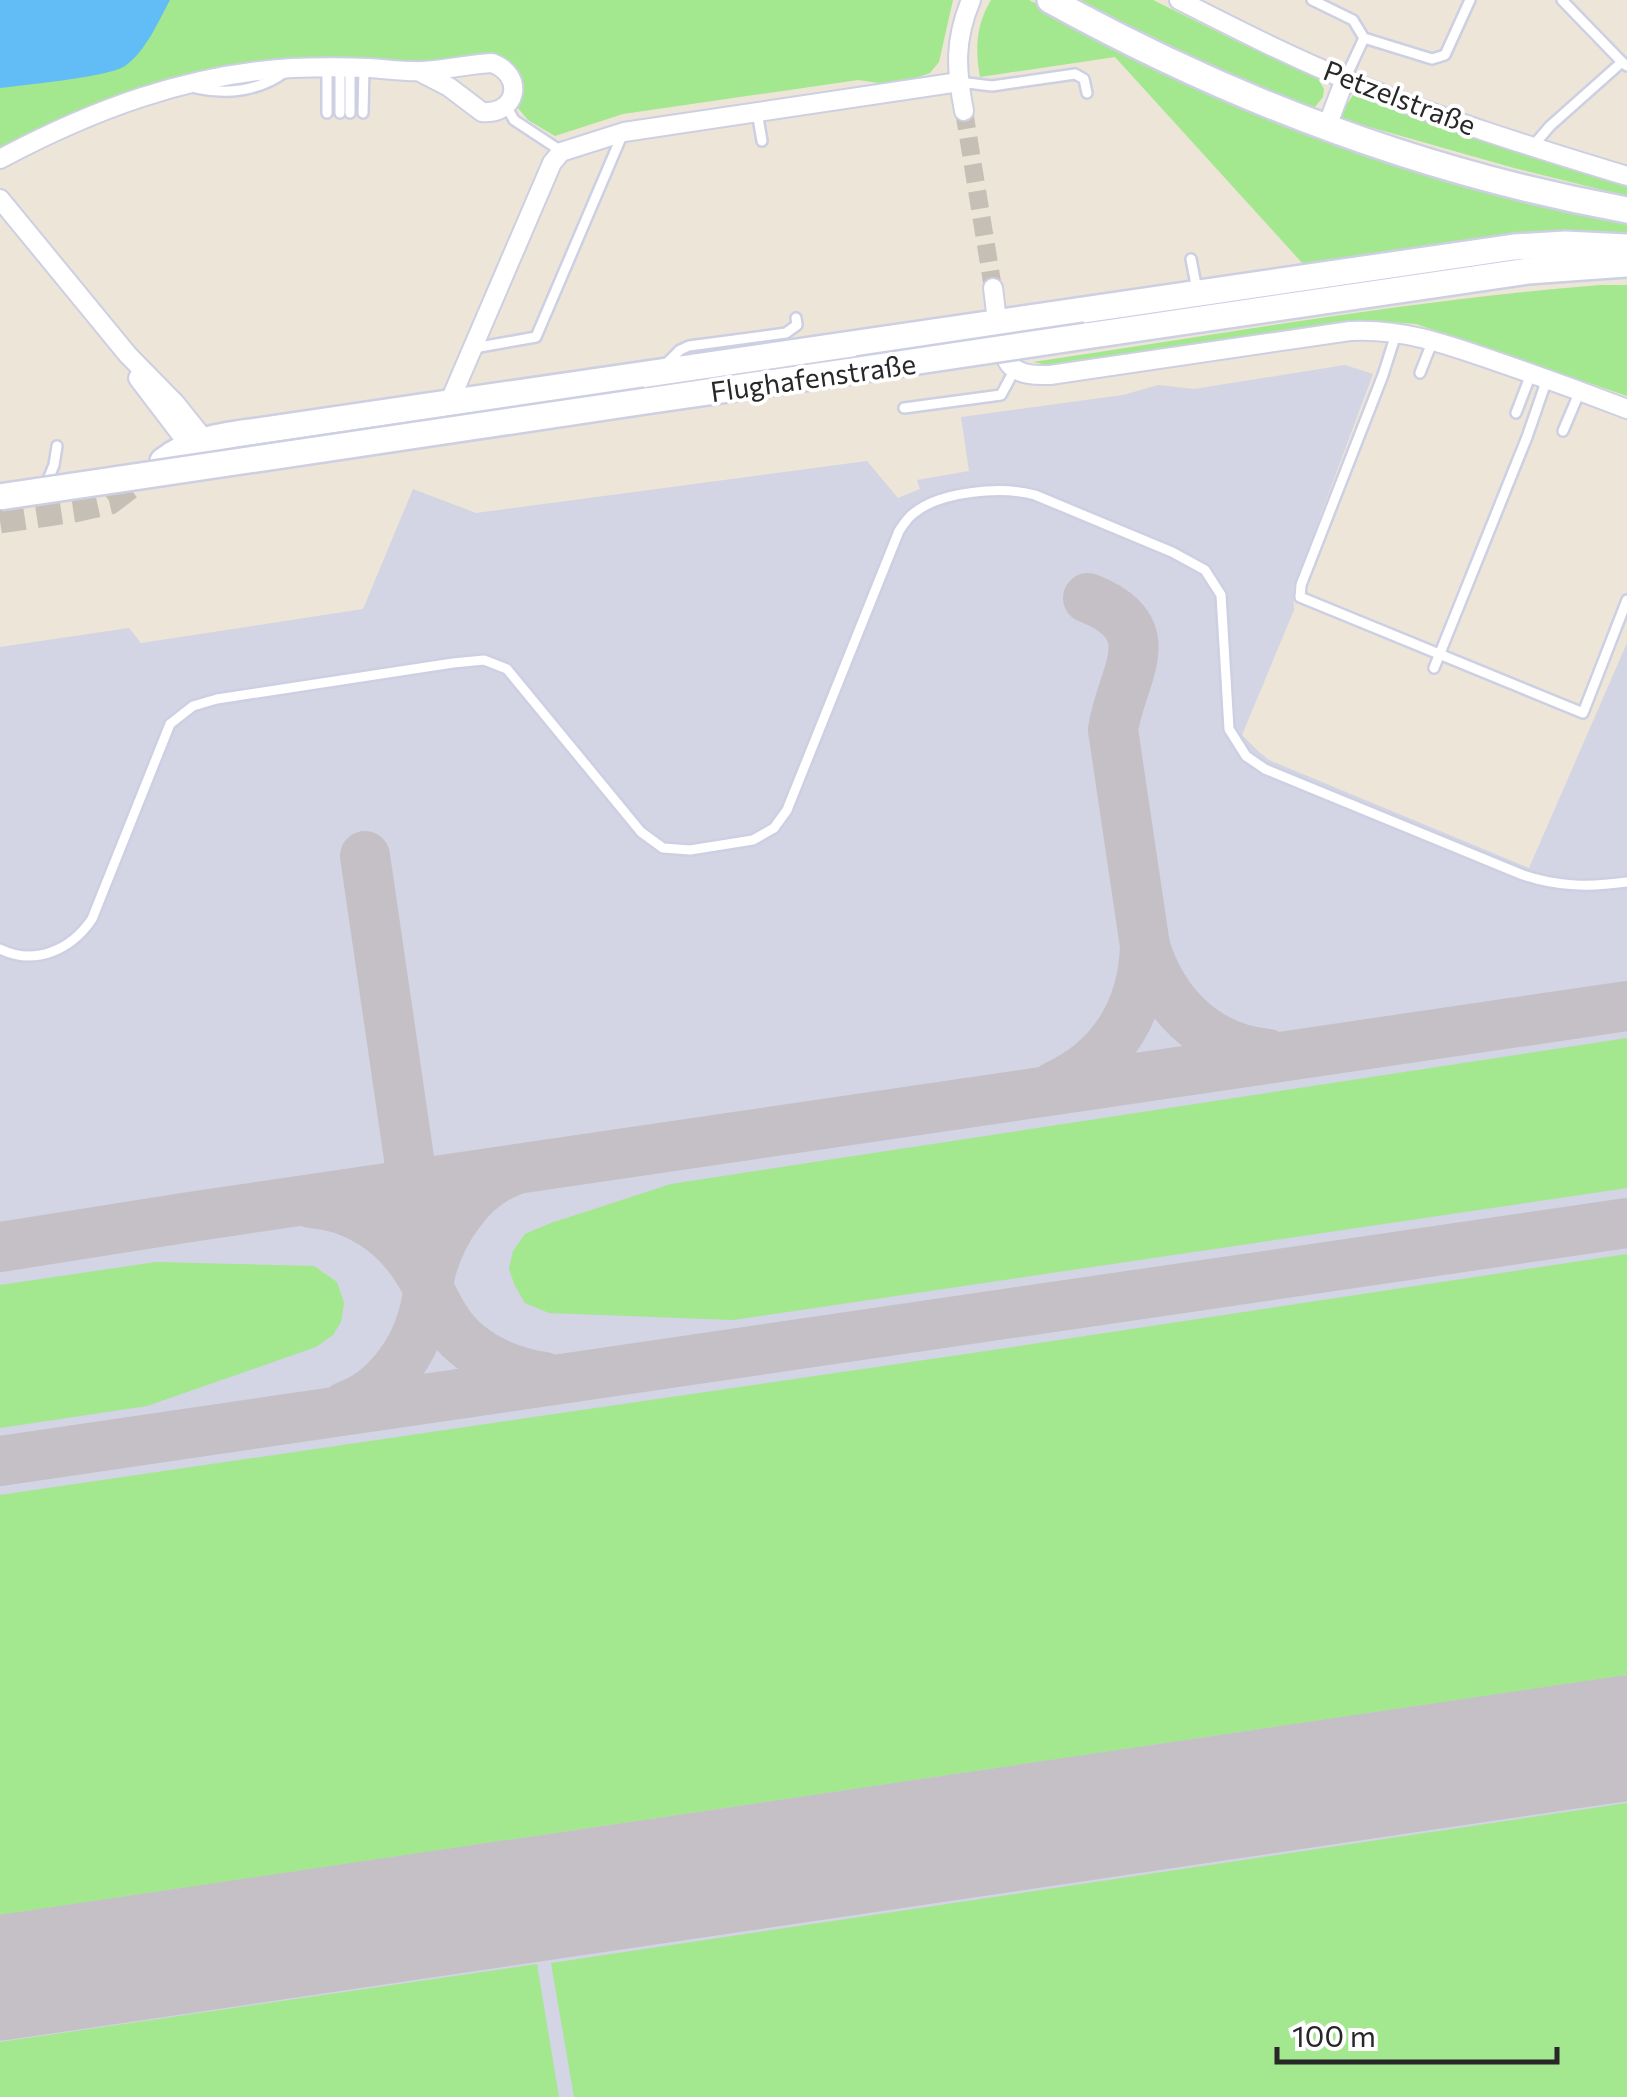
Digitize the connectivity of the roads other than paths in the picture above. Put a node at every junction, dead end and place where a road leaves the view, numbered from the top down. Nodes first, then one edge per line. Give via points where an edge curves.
1 (971, 0) edge
2 (1050, 0) edge
3 (1179, 0) edge
4 (1312, 0) edge
5 (1470, 0) edge
6 (1562, 0) edge
7 (1364, 38) junction
8 (1624, 64) edge
9 (345, 68) junction
10 (420, 72) junction
11 (1346, 79) junction
12 (959, 82) junction
13 (1087, 93) dead end
14 (506, 106) junction
15 (757, 112) junction
16 (964, 112) tunnel mouth
17 (327, 113) dead end
18 (345, 113) dead end
19 (363, 113) dead end
20 (1326, 129) junction
21 (624, 132) junction
22 (762, 141) dead end
23 (1532, 146) junction
24 (561, 152) junction
25 (0, 159) edge
26 (1627, 176) edge
27 (0, 199) edge
28 (1627, 210) edge
29 (1627, 247) edge
30 (1191, 258) dead end
31 (1627, 264) edge
32 (993, 288) tunnel mouth
33 (1198, 294) junction
34 (796, 318) dead end
35 (998, 322) junction
36 (734, 327) dead end
37 (1396, 332) junction
38 (1433, 340) junction
39 (726, 341) junction
40 (471, 348) junction
41 (1015, 368) junction
42 (660, 372) junction
43 (1420, 373) dead end
44 (1539, 376) junction
45 (1580, 391) junction
46 (449, 403) junction
47 (904, 408) dead end
48 (1627, 409) edge
49 (1516, 414) dead end
50 (1563, 431) dead end
51 (196, 442) junction
52 (56, 446) dead end
53 (163, 461) tunnel mouth
54 (44, 490) junction
55 (0, 497) edge
56 (1627, 600) edge
57 (1440, 654) junction
58 (1434, 668) dead end
59 (1627, 882) edge
60 (0, 949) edge

1 - 12 street via 960,25
2 - 20 main road
3 - 11 street, Petzelstraße
4 - 7 lane via 1353,20
5 - 7 lane via 1446,55 1432,59
6 - 8 lane
7 - 11 lane
8 - 23 lane
9 - 10 street
9 - 17 lane
9 - 18 lane
9 - 19 lane
9 - 25 street via 240,73 183,85 86,116
10 - 14 street via 482,112
10 - 14 street via 500,66 513,85
11 - 20 street
11 - 23 street, Petzelstraße
12 - 13 lane via 992,86 1075,74
12 - 15 street
12 - 16 street
14 - 24 lane via 514,120
15 - 21 street
15 - 22 lane
20 - 28 main road via 1467,174
21 - 24 street
21 - 40 lane via 536,336
23 - 26 street, Petzelstraße
24 - 40 street
27 - 51 street via 128,355 140,382
29 - 33 main road, Flughafenstraße via 1514,247
30 - 33 lane
31 - 54 main road, Flughafenstraße, bridge via 1423,286
32 - 35 street
33 - 35 main road, Flughafenstraße
34 - 39 lane via 798,325 786,332
35 - 41 street
35 - 42 main road, Flughafenstraße
36 - 39 lane via 736,334
37 - 38 street
37 - 41 street via 1350,331 1050,375
37 - 57 lane via 1300,598
38 - 43 lane
38 - 44 street
39 - 42 lane via 680,350
40 - 46 street
41 - 47 lane via 1001,394
42 - 46 main road, Flughafenstraße
44 - 45 street
44 - 49 lane
44 - 57 lane via 1527,436
45 - 48 street
45 - 50 lane
46 - 51 main road, Flughafenstraße
51 - 53 main road, Flughafenstraße
52 - 54 lane
54 - 55 main road, Flughafenstraße, bridge
56 - 57 lane via 1584,713
57 - 58 lane
59 - 60 lane via 1548,884 1265,769 1246,756 1229,729 1220,595 1205,570 1035,495 998,490 940,499 912,514 899,531 786,810 774,828 753,840 662,848 641,832 507,668 484,660 453,663 192,706 170,724 80,936 51,953 13,956

